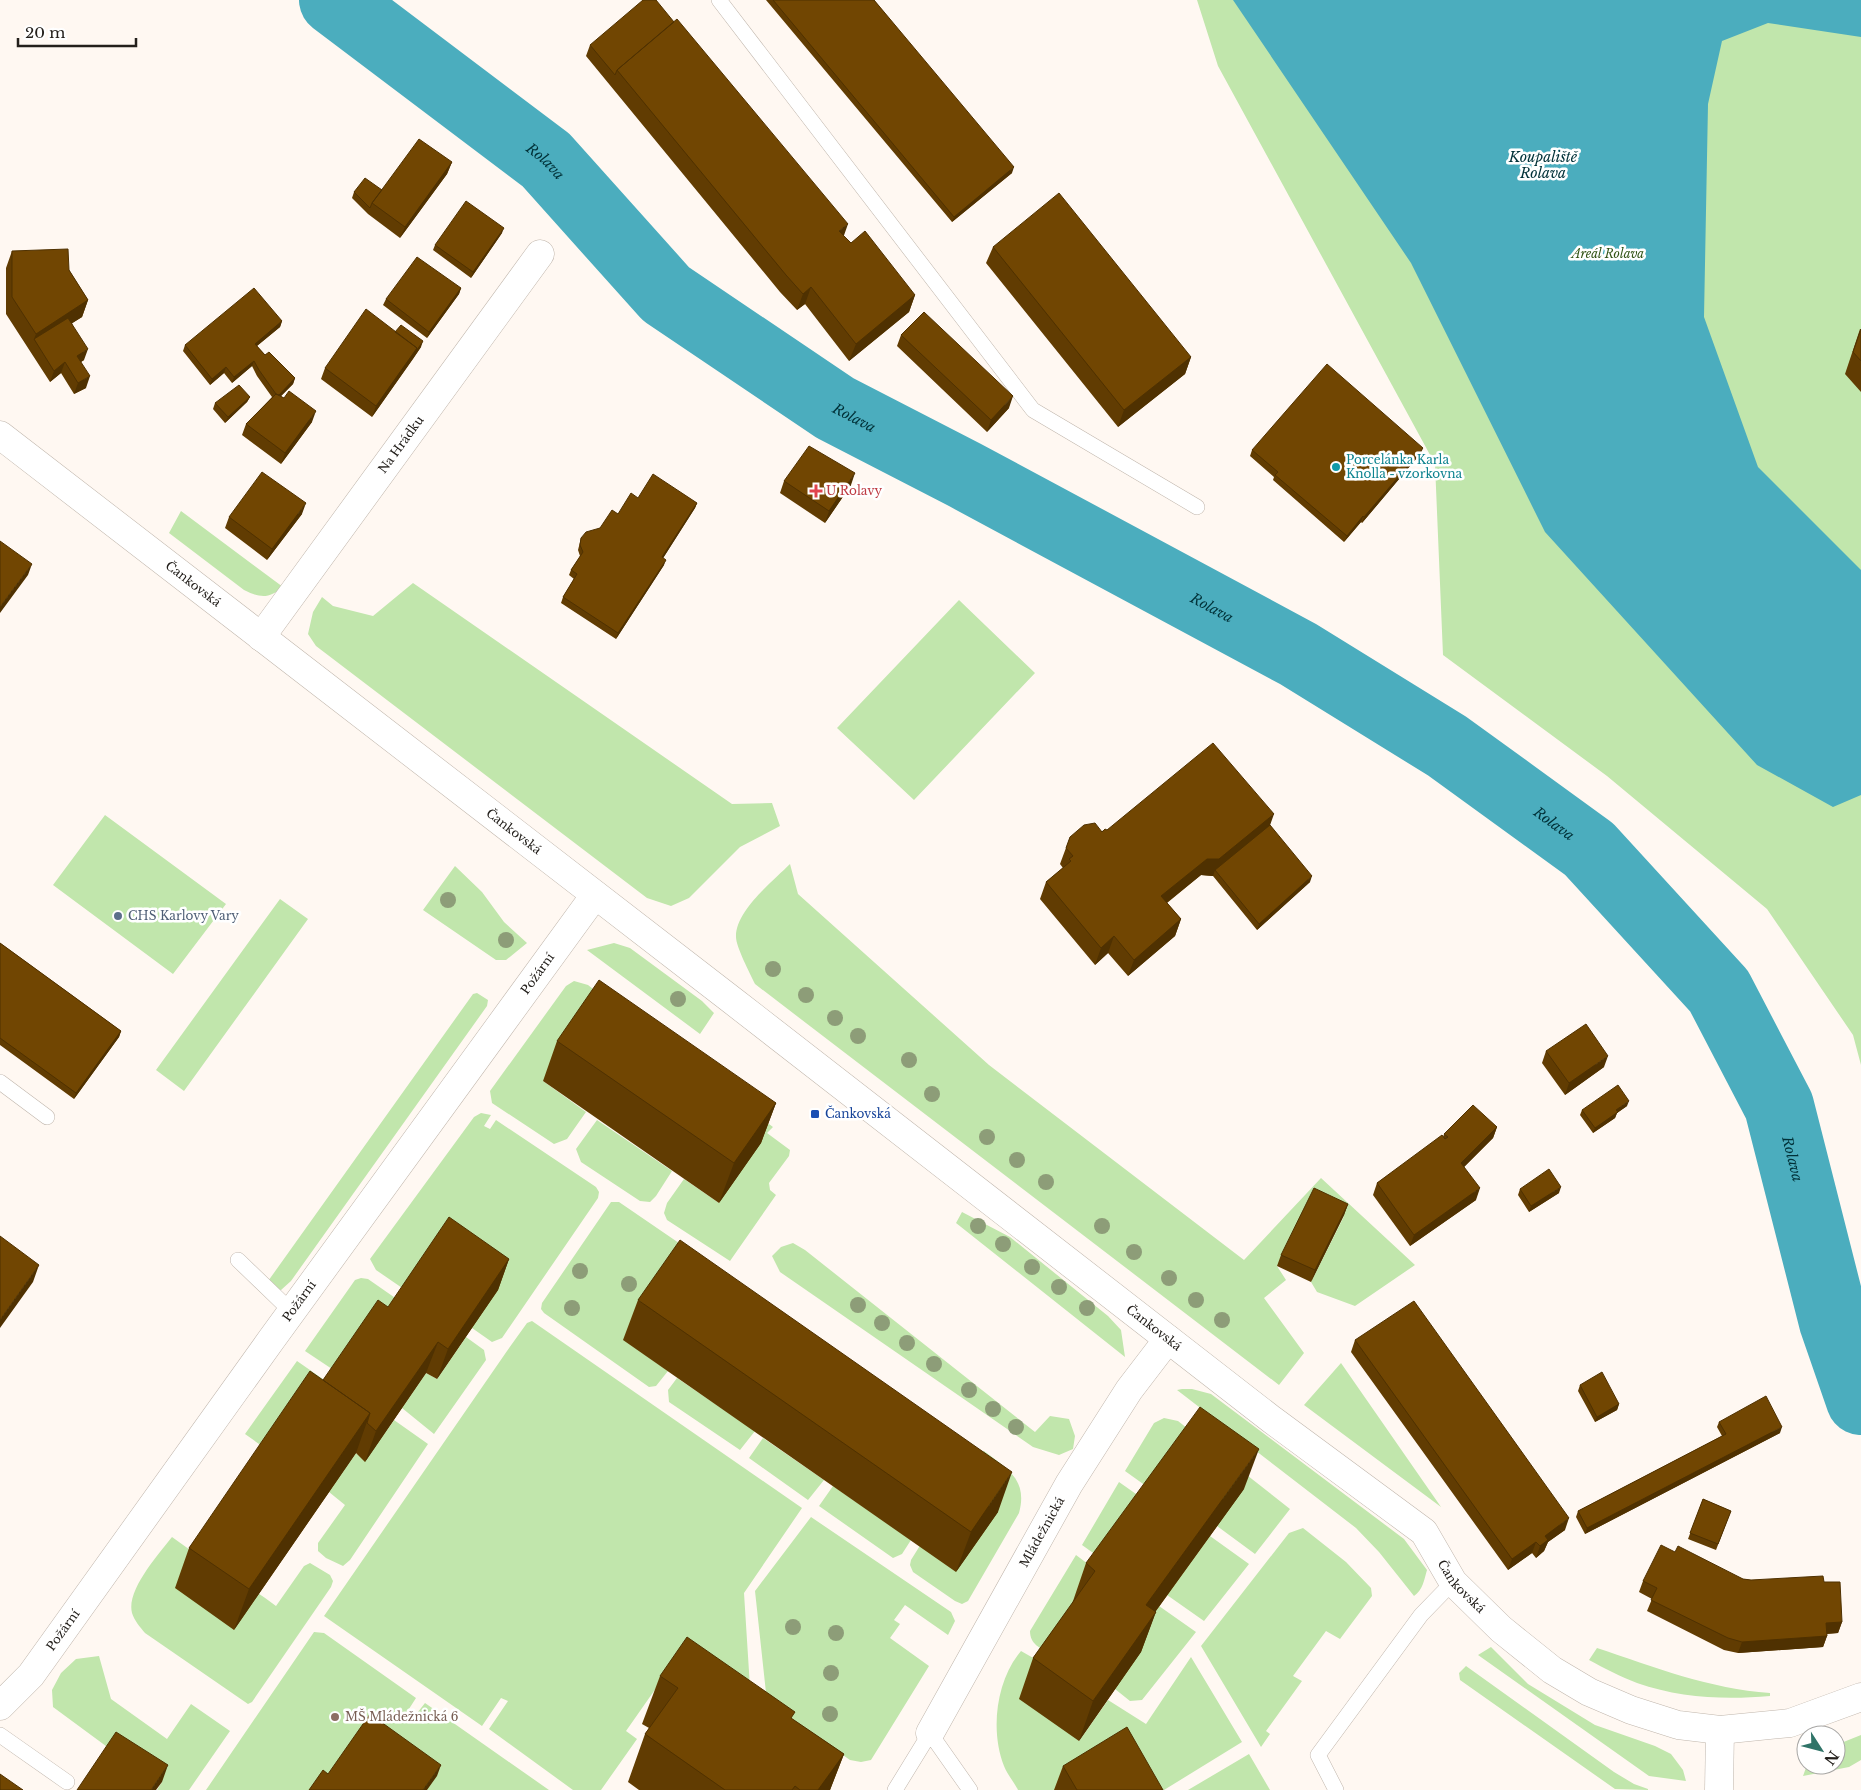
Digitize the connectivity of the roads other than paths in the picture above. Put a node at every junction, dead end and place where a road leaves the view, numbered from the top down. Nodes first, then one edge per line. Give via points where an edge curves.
1 (719, 0) edge
2 (540, 254) dead end
3 (0, 435) edge
4 (1197, 507) dead end
5 (261, 637) junction
6 (595, 895) junction
7 (0, 1082) edge
8 (47, 1116) dead end
9 (238, 1260) dead end
10 (292, 1312) junction
11 (1168, 1339) junction
12 (1452, 1582) junction
13 (1861, 1697) edge
14 (0, 1706) edge
15 (1720, 1730) junction
16 (930, 1733) junction
17 (0, 1735) edge
18 (67, 1782) dead end
19 (895, 1790) edge
20 (970, 1790) edge
21 (1336, 1790) edge
22 (1719, 1790) edge

1 - 4 lane via 1033,410
2 - 5 street, Na Hrádku
3 - 5 street, Čankovská
5 - 6 street, Čankovská
6 - 10 street, Požární
6 - 11 street, Čankovská
7 - 8 lane
9 - 10 lane
10 - 14 street, Požární via 31,1675
11 - 12 street, Čankovská via 1424,1532
11 - 16 street, Mládežnická via 1129,1390 1069,1484
12 - 15 street, Čankovská via 1516,1642 1552,1670 1589,1692 1678,1725
12 - 21 lane via 1422,1615 1318,1755
13 - 15 street, Čankovská via 1790,1723
15 - 22 street
16 - 19 lane, Mládežnická
16 - 20 lane
17 - 18 lane

